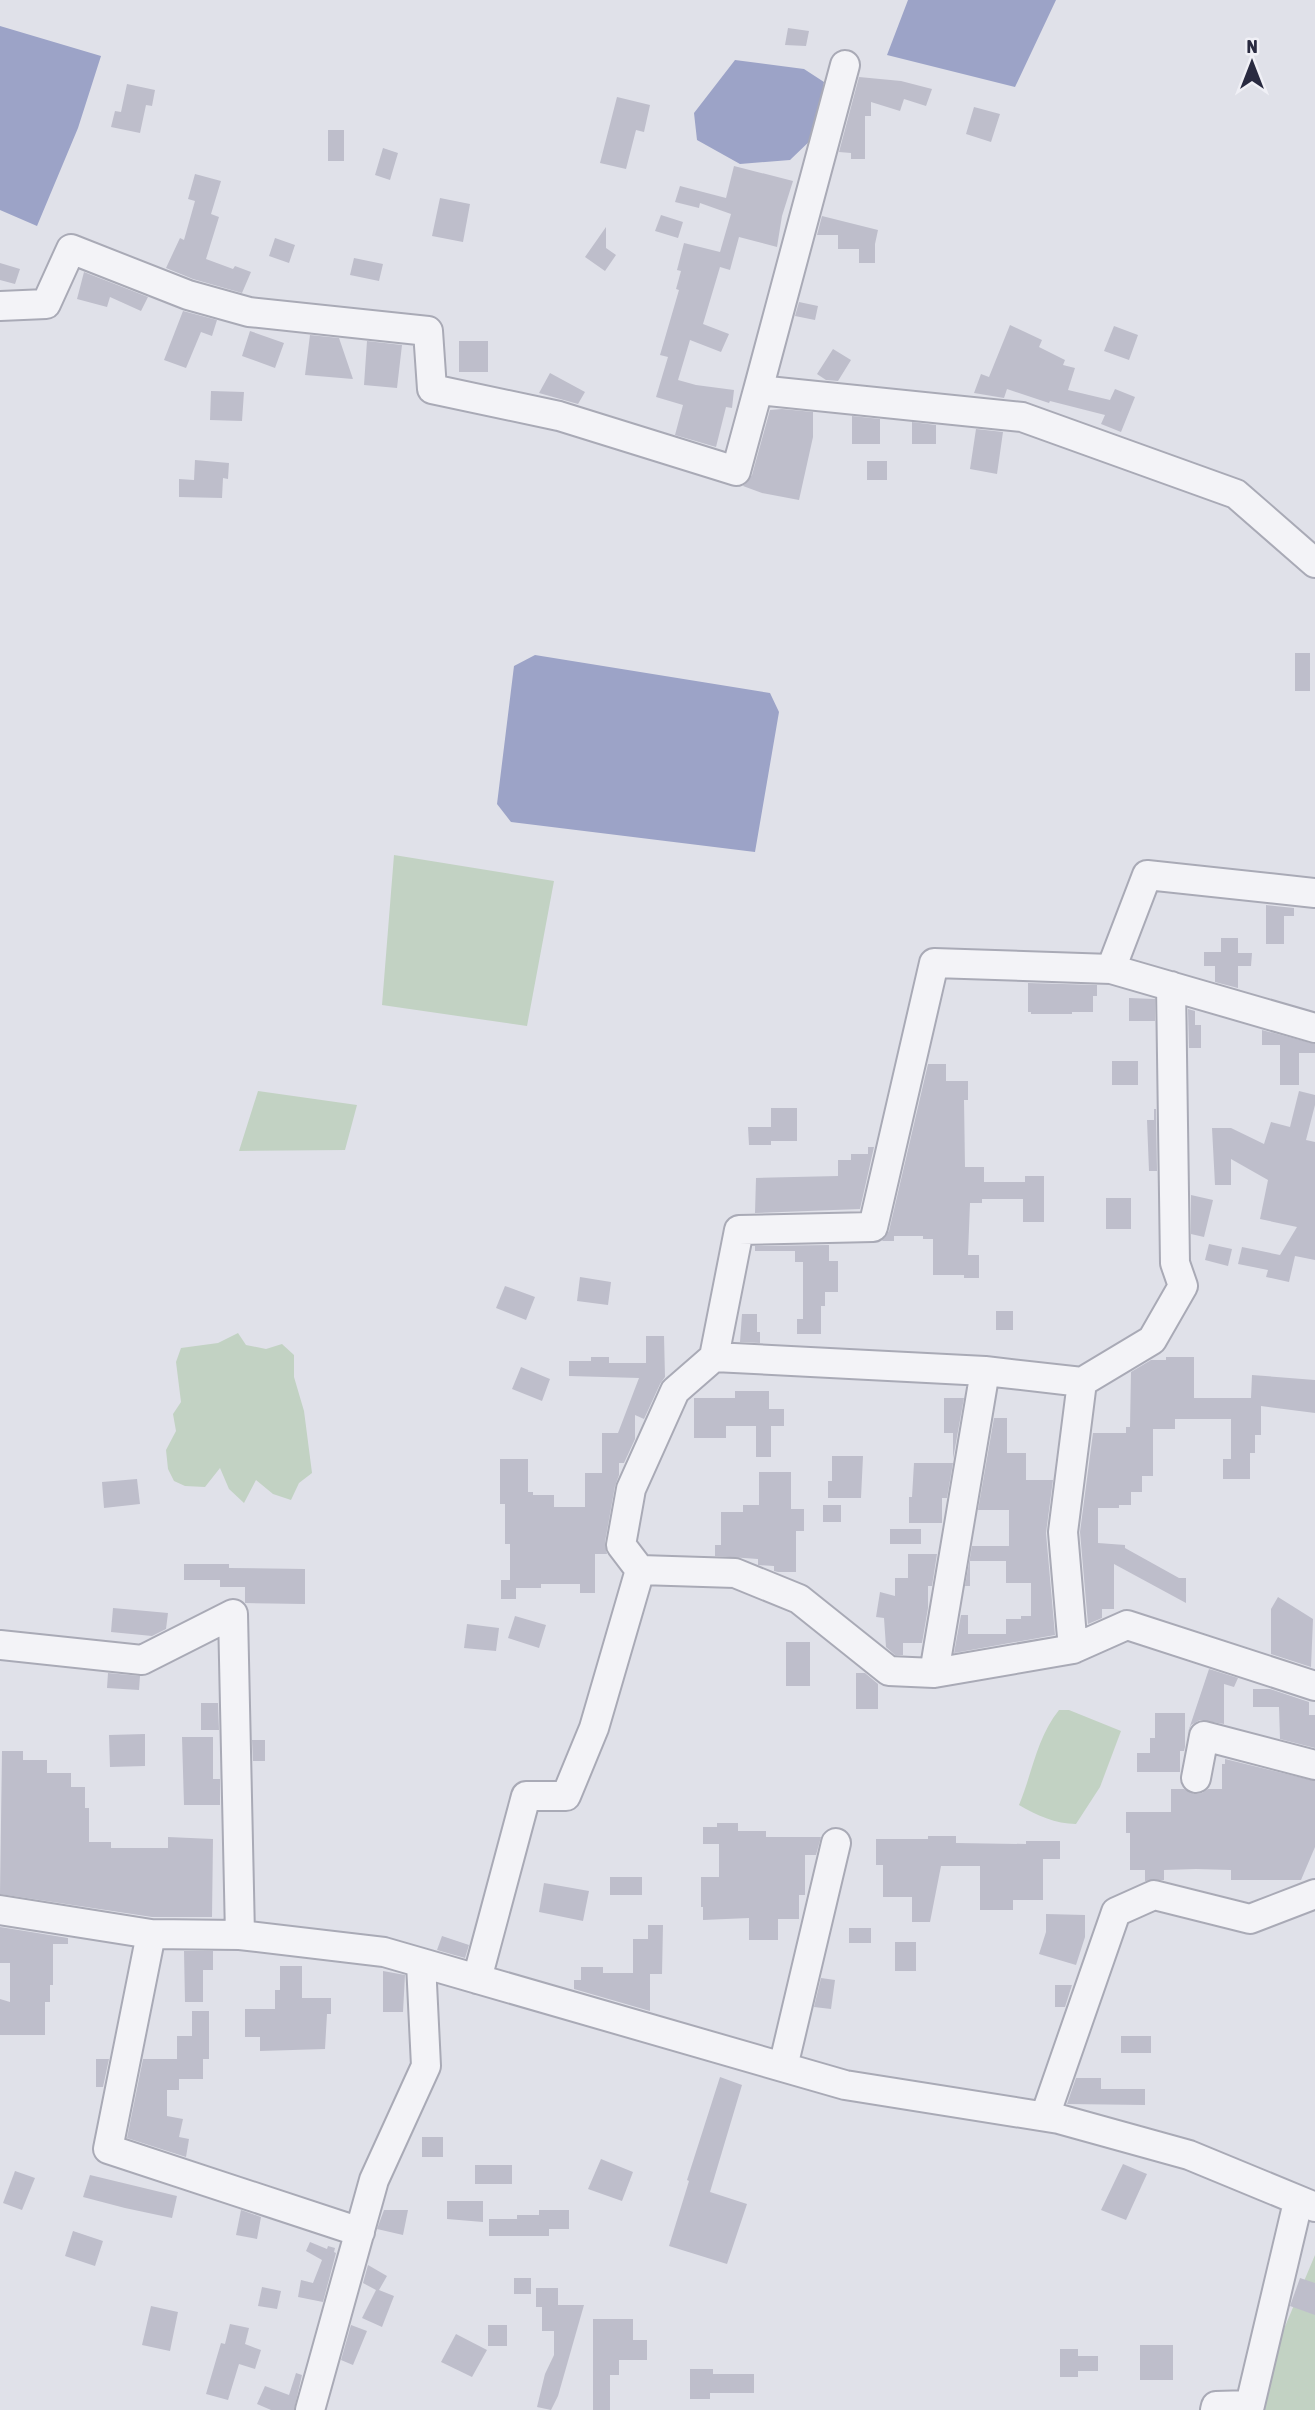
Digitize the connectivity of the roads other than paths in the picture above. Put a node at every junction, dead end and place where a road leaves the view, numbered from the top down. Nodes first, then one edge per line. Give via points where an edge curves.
1 (845, 65) dead end
2 (0, 306) edge
3 (758, 390) junction
4 (1315, 563) edge
5 (1315, 893) edge
6 (1111, 969) junction
7 (1171, 986) junction
8 (1315, 1028) edge
9 (715, 1357) junction
10 (985, 1371) junction
11 (1082, 1382) junction
12 (640, 1570) junction
13 (0, 1645) edge
14 (1073, 1650) junction
15 (934, 1673) junction
16 (1315, 1686) edge
17 (1315, 1765) edge
18 (1196, 1778) dead end
19 (836, 1843) dead end
20 (1315, 1894) edge
21 (0, 1910) edge
22 (151, 1934) junction
23 (240, 1935) junction
24 (421, 1963) junction
25 (477, 1979) junction
26 (783, 2067) junction
27 (1045, 2116) junction
28 (1307, 2204) edge
29 (360, 2232) junction
30 (310, 2410) edge
31 (1215, 2410) edge

1 - 3 street
2 - 3 street via 46,304 71,249 188,295 249,312 428,331 432,389 559,416 736,471
3 - 4 street via 1022,417 1236,494
5 - 6 street via 1147,875
6 - 7 street
6 - 9 street via 934,963 873,1227 739,1230
7 - 8 street
7 - 11 street via 1175,1263 1183,1286 1152,1340
9 - 10 street
9 - 12 street via 675,1391 631,1489 621,1545
10 - 11 street
10 - 15 street
11 - 14 street via 1063,1532
12 - 15 street via 735,1573 799,1599 889,1671
12 - 25 street via 594,1728 566,1796 526,1796
13 - 23 street via 142,1660 233,1614
14 - 15 street
14 - 16 street via 1127,1625
17 - 18 street via 1204,1736
19 - 26 street
20 - 27 street via 1250,1919 1154,1895 1116,1912
21 - 22 street
22 - 23 street
22 - 29 street via 108,2149
23 - 24 street via 384,1952
24 - 25 street
24 - 29 street via 426,2066 374,2180
25 - 26 street
26 - 27 street via 845,2085
27 - 28 street via 1189,2155
28 - 31 street via 1250,2405 1216,2406
29 - 30 street

